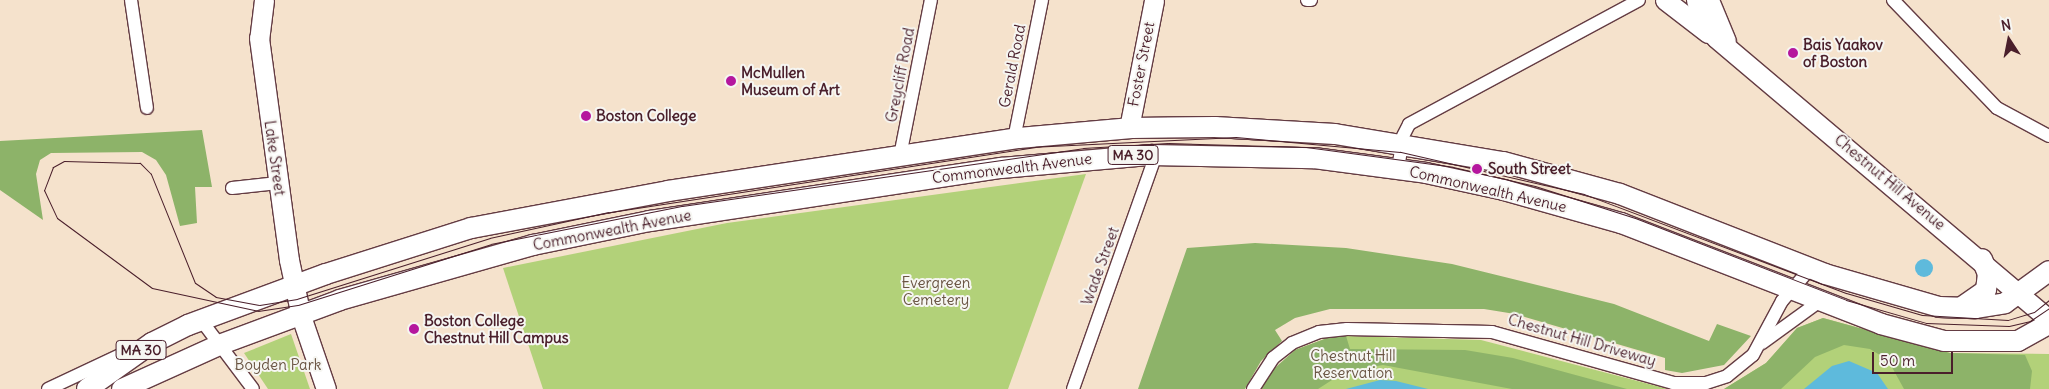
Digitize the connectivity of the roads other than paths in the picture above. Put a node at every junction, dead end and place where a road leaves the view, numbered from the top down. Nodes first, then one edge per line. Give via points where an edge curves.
1 (132, 0) edge
2 (264, 0) edge
3 (931, 0) edge
4 (1042, 0) edge
5 (1154, 0) edge
6 (1307, 0) edge
7 (1310, 0) edge
8 (1639, 0) edge
9 (1666, 0) edge
10 (1696, 0) edge
11 (1709, 0) edge
12 (1894, 0) edge
13 (1905, 0) edge
14 (1910, 13) junction
15 (1722, 42) junction
16 (147, 108) dead end
17 (1129, 128) junction
18 (2049, 136) edge
19 (1014, 139) junction
20 (1401, 142) junction
21 (956, 148) junction
22 (1156, 154) junction
23 (900, 156) junction
24 (1398, 169) junction
25 (960, 174) junction
26 (278, 183) junction
27 (232, 188) dead end
28 (1982, 259) junction
29 (1810, 269) junction
30 (2049, 271) edge
31 (293, 285) junction
32 (1791, 290) junction
33 (2022, 293) junction
34 (1820, 301) junction
35 (1958, 308) junction
36 (301, 316) junction
37 (2049, 319) edge
38 (201, 320) junction
39 (2049, 324) edge
40 (172, 332) junction
41 (1762, 343) junction
42 (220, 345) junction
43 (48, 389) edge
44 (87, 389) edge
45 (122, 389) edge
46 (252, 389) edge
47 (326, 389) edge
48 (1073, 389) edge
49 (1253, 389) edge

1 - 16 street
2 - 26 main road, Lake Street via 259,38
3 - 23 street, Greycliff Road
4 - 19 street, Gerald Road
5 - 17 main road, Foster Street
6 - 7 street
8 - 20 street via 1415,120
9 - 15 main road
10 - 15 main road, Chestnut Hill Avenue via 1704,24
11 - 15 main road, Chestnut Hill Avenue
12 - 14 street
13 - 14 street
14 - 18 street via 1997,108
15 - 28 main road, Chestnut Hill Avenue
17 - 19 main road, Commonwealth Avenue / MA 30
17 - 20 main road, Commonwealth Avenue / MA 30 via 1255,128
19 - 21 main road, Commonwealth Avenue / MA 30
20 - 24 street
20 - 29 main road, Commonwealth Avenue / MA 30 via 1582,182
21 - 23 main road, Commonwealth Avenue / MA 30
21 - 25 main road
22 - 24 main road, Commonwealth Avenue / MA 30 via 1277,156
22 - 25 main road, Commonwealth Avenue / MA 30 via 1060,160
22 - 48 street, Wade Street
23 - 31 main road, Commonwealth Avenue / MA 30 via 510,219
24 - 32 main road, Commonwealth Avenue / MA 30 via 1504,190 1621,223
25 - 36 main road, Commonwealth Avenue / MA 30 via 572,236 455,264
26 - 27 street
26 - 31 main road, Lake Street
28 - 33 main road, Chestnut Hill Avenue
28 - 35 main road via 1988,274 1986,290 1976,302
29 - 32 street, Chestnut Hill Driveway
29 - 35 main road, Commonwealth Avenue / MA 30 via 1899,298
30 - 33 main road, Commonwealth Avenue / MA 30
31 - 36 main road, Lake Street
31 - 38 main road, Commonwealth Avenue / MA 30
32 - 34 main road, Commonwealth Avenue / MA 30
32 - 41 street, Chestnut Hill Driveway
33 - 35 main road, Commonwealth Avenue / MA 30 via 1996,305
33 - 37 main road, Chestnut Hill Avenue
34 - 39 main road, Commonwealth Avenue / MA 30 via 1900,330 1955,342 2018,341
34 - 41 street, Chestnut Hill Driveway
36 - 42 main road, Commonwealth Avenue / MA 30
36 - 47 main road, Lake Street
38 - 40 main road, Commonwealth Avenue / MA 30
38 - 42 street
40 - 43 street, Commonwealth Avenue
40 - 44 main road, Commonwealth Avenue / MA 30
41 - 49 street, Chestnut Hill Driveway via 1746,363 1727,376 1685,385 1492,332 1333,330 1305,336 1283,350
42 - 45 main road, Commonwealth Avenue / MA 30
42 - 46 street

